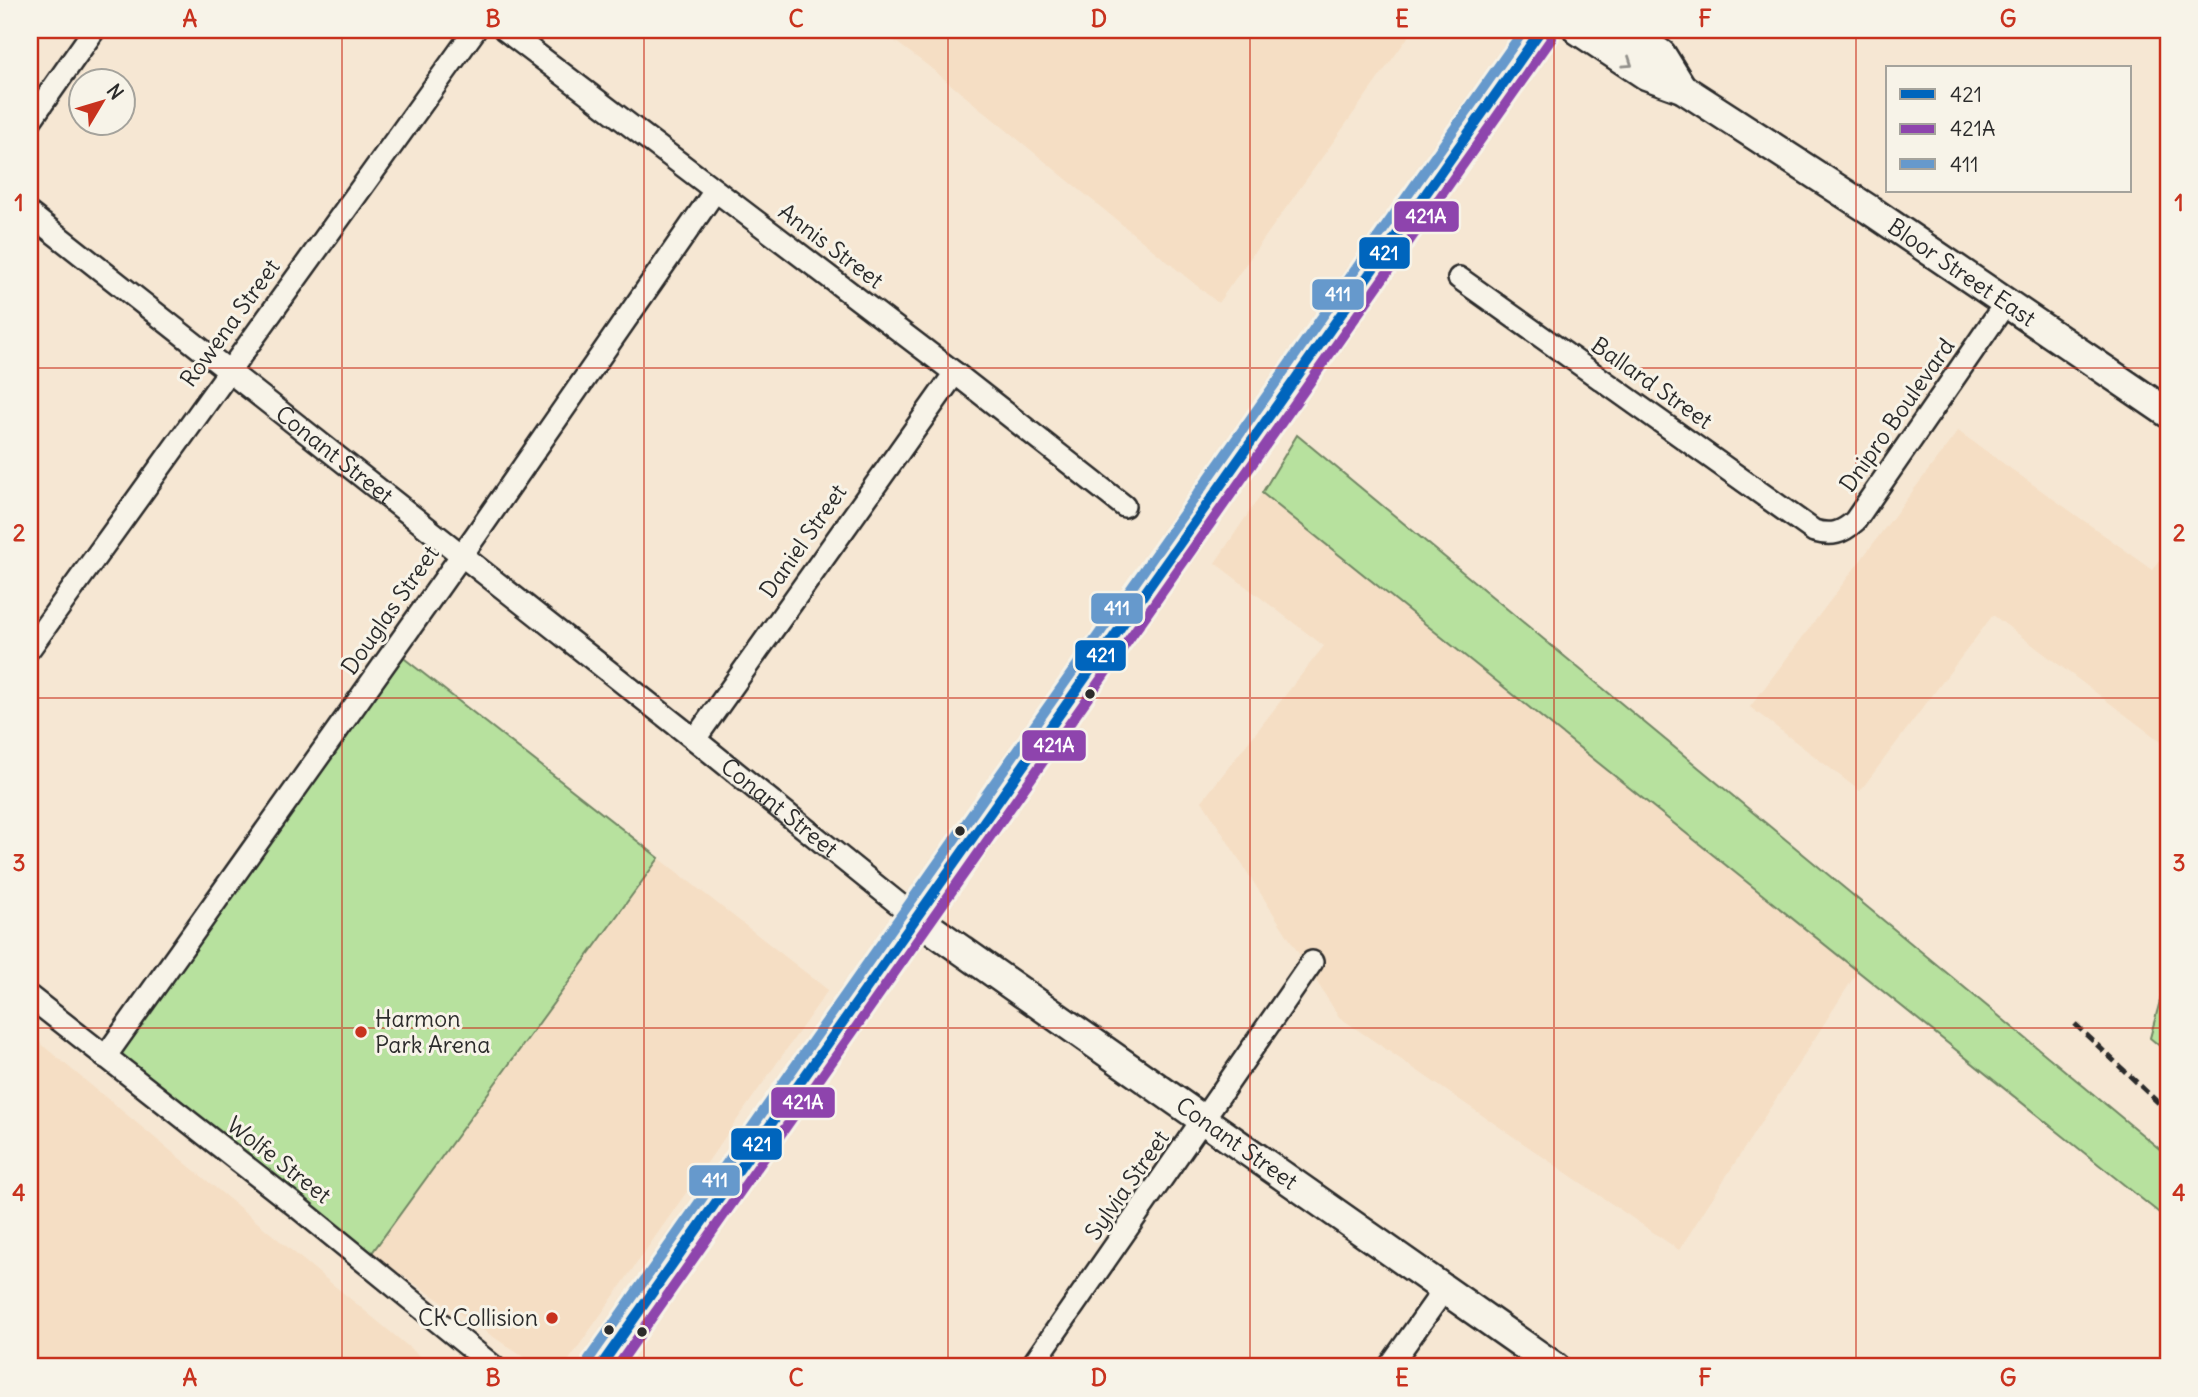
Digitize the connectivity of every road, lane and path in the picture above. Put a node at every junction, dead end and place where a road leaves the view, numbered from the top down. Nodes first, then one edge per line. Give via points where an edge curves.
1 (94, 30) edge
2 (475, 30) edge
3 (505, 30) edge
4 (1541, 30) edge
5 (1578, 30) edge
6 (1626, 30) edge
7 (1682, 88) junction
8 (30, 121) edge
9 (715, 191) junction
10 (30, 214) edge
11 (1459, 278) dead end
12 (2007, 301) junction
13 (228, 370) junction
14 (955, 373) junction
15 (2168, 413) edge
16 (1124, 506) dead end
17 (1814, 531) joint
18 (462, 555) junction
19 (30, 648) edge
20 (695, 739) junction
21 (916, 918) junction
22 (1312, 962) dead end
23 (30, 997) edge
24 (106, 1057) junction
25 (1203, 1121) junction
26 (1443, 1291) junction
27 (494, 1367) edge
28 (600, 1367) edge
29 (1031, 1367) edge
30 (1389, 1367) edge
31 (1555, 1367) edge

1 - 8 street
2 - 13 street, Rowena Street
3 - 9 street, Annis Street
4 - 21 main road
5 -> 7 main road, Bloor Street East via 1646,75
6 - 7 main road, Bloor Street East via 1661,54
7 - 12 main road, Bloor Street East
9 - 14 street, Annis Street
9 - 18 street, Douglas Street
10 - 13 street, Conant Street
11 - 17 street, Ballard Street
12 - 15 main road, Bloor Street East
12 - 17 street, Dnipro Boulevard via 1855,521 1835,534
13 - 18 street, Conant Street
13 - 19 street, Rowena Street
14 - 16 street, Annis Street
14 - 20 street, Daniel Street
18 - 20 street, Conant Street
18 - 24 street, Douglas Street
20 - 21 street, Conant Street
21 - 25 main road, Conant Street
21 - 28 main road
22 - 25 street, Sylvia Street
23 - 24 street, Wolfe Street
24 - 27 street, Wolfe Street
25 - 26 main road, Conant Street
25 - 29 street, Sylvia Street
26 - 30 street
26 - 31 main road, Conant Street

